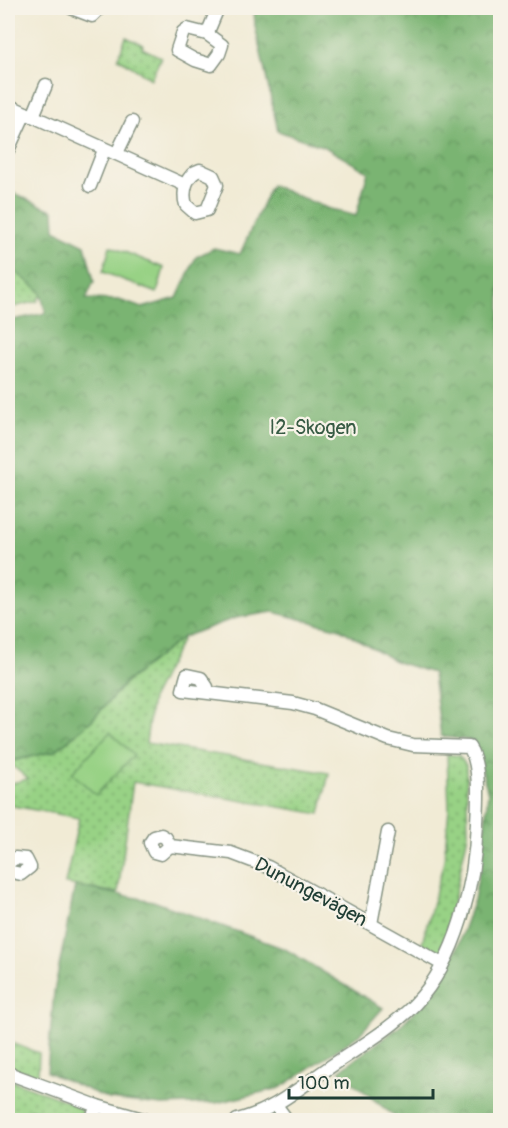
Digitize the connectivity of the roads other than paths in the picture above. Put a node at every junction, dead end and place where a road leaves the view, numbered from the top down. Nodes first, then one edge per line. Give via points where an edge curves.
1 (71, 8) edge
2 (100, 8) edge
3 (218, 8) edge
4 (207, 34) dead end
5 (46, 86) dead end
6 (8, 105) edge
7 (29, 115) junction
8 (132, 122) dead end
9 (8, 150) edge
10 (104, 150) junction
11 (117, 153) junction
12 (185, 185) dead end
13 (90, 186) dead end
14 (206, 692) dead end
15 (388, 831) dead end
16 (170, 846) dead end
17 (8, 863) edge
18 (8, 869) edge
19 (371, 924) junction
20 (442, 964) junction
21 (8, 1073) edge
22 (276, 1105) junction
23 (97, 1106) junction
24 (91, 1120) edge
25 (146, 1120) edge
26 (237, 1120) edge
27 (287, 1120) edge

1 - 2 street via 92,16
3 - 4 street
5 - 7 street
6 - 7 street
7 - 9 street
7 - 10 street
8 - 11 street
10 - 11 street
10 - 13 street
11 - 12 street
14 - 20 street via 293,703 419,746 469,747 474,758 478,806 475,854 460,922
15 - 19 street
16 - 19 street, Dunungevägen via 231,853 268,867
17 - 18 street via 15,858 26,859 30,867 21,874
19 - 20 street, Dunungevägen
20 - 22 street via 415,1004 393,1023
21 - 23 street
22 - 26 street
22 - 27 street
23 - 24 street
23 - 25 street

